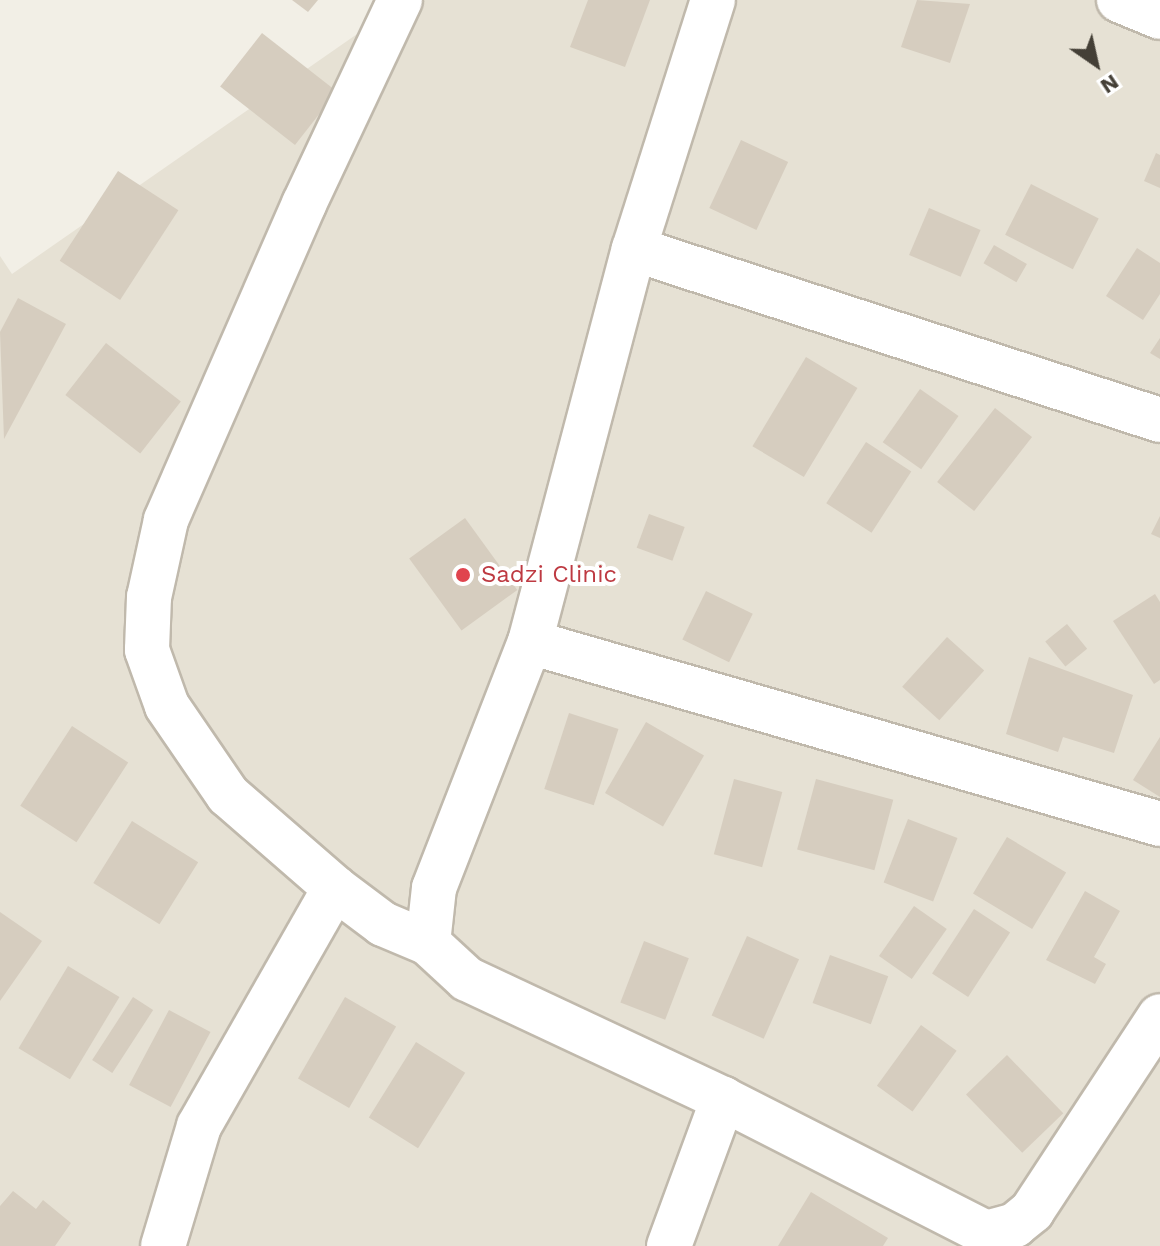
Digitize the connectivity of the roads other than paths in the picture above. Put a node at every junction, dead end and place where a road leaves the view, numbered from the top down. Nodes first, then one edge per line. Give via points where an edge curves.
1 (400, 0) edge
2 (713, 0) edge
3 (1119, 0) edge
4 (1160, 17) edge
5 (634, 249) junction
6 (1160, 420) edge
7 (530, 642) junction
8 (1160, 824) edge
9 (335, 888) junction
10 (428, 943) junction
11 (1160, 1016) edge
12 (723, 1099) junction
13 (163, 1246) edge
14 (669, 1246) edge

1 - 9 street via 284,247 166,520 149,597 147,650 167,706 195,751 228,795
2 - 5 street
3 - 4 street
5 - 6 street
5 - 7 street
7 - 8 street
7 - 10 street via 434,888
9 - 10 street via 383,924
9 - 13 street via 199,1126
10 - 12 street via 467,979
11 - 12 street via 1032,1211 1015,1225 986,1233
12 - 14 street

